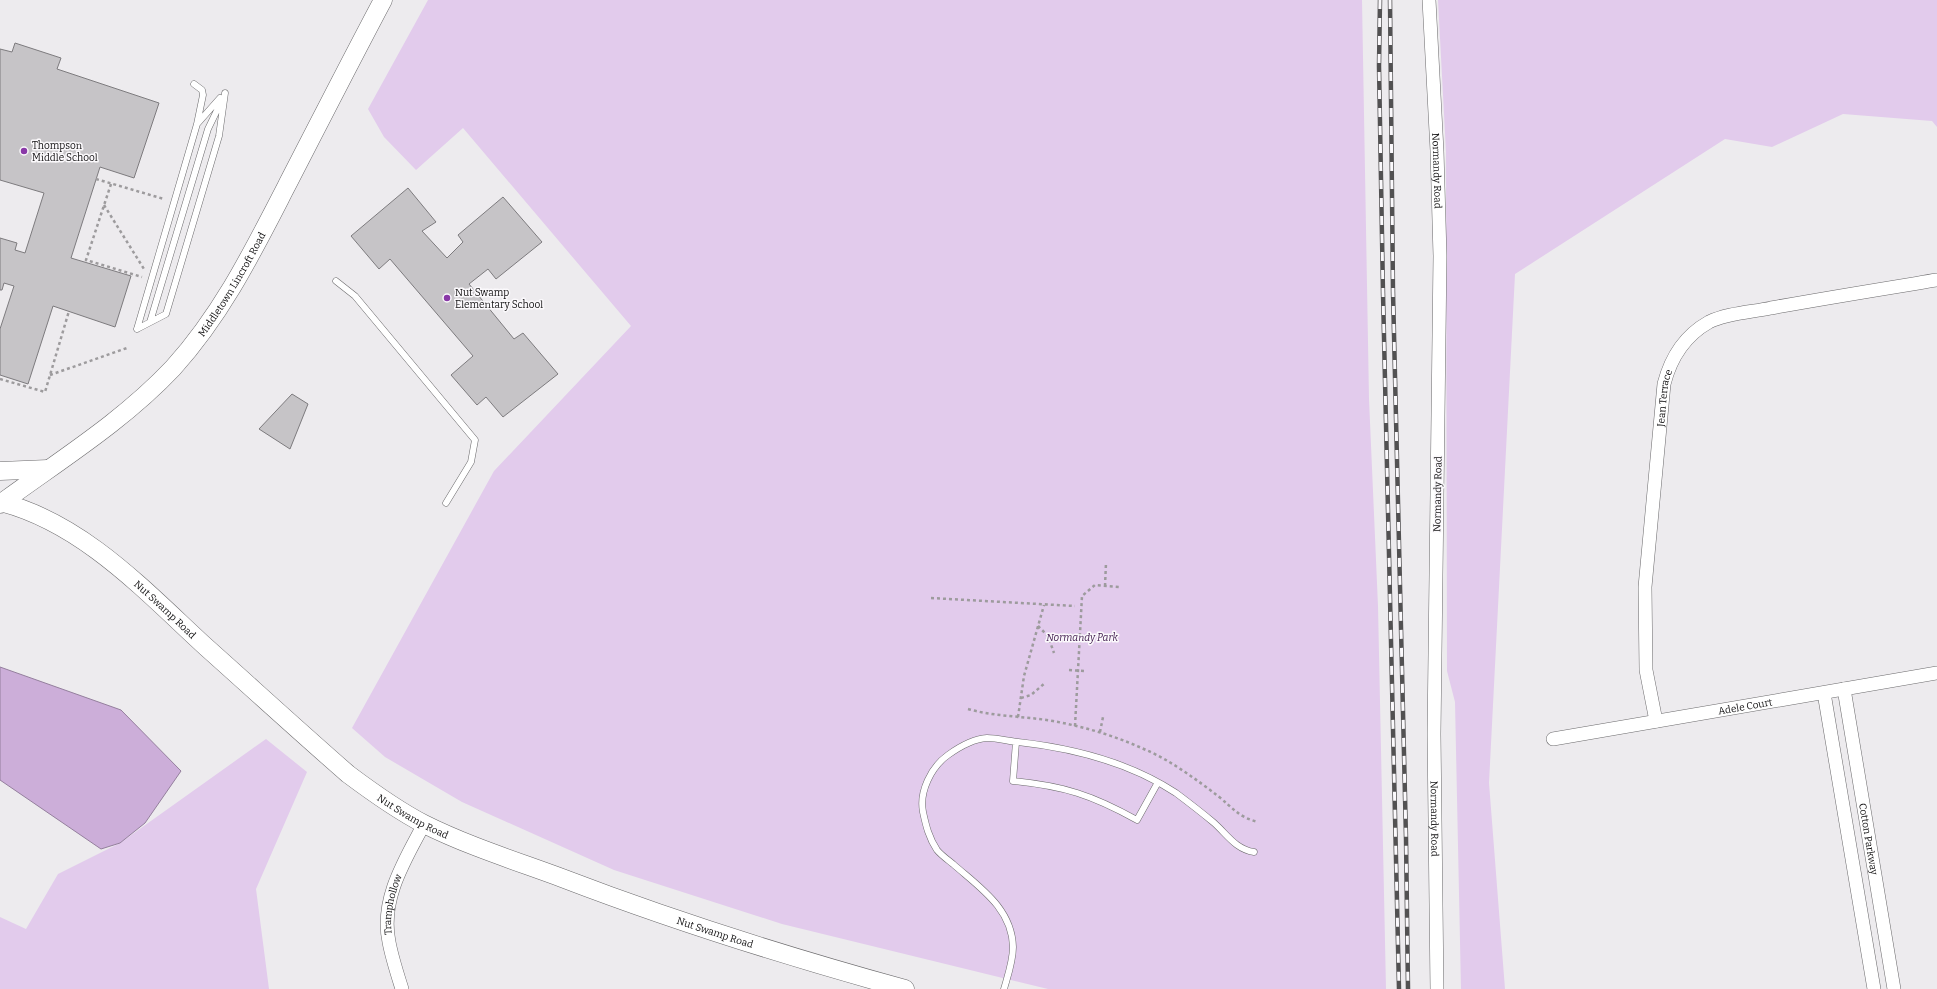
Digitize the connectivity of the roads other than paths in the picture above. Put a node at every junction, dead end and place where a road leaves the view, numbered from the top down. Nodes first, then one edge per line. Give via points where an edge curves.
1 (383, 0) edge
2 (1429, 0) edge
3 (194, 84) dead end
4 (225, 93) junction
5 (197, 124) junction
6 (1937, 280) edge
7 (336, 281) dead end
8 (150, 322) junction
9 (48, 469) junction
10 (0, 471) edge
11 (0, 503) edge
12 (446, 503) dead end
13 (1937, 673) edge
14 (1844, 689) junction
15 (1824, 693) junction
16 (1656, 721) junction
17 (1553, 739) dead end
18 (1016, 742) junction
19 (1157, 784) junction
20 (424, 824) junction
21 (1869, 838) junction
22 (1850, 842) junction
23 (1254, 852) dead end
24 (402, 989) edge
25 (905, 989) edge
26 (1004, 989) edge
27 (1437, 989) edge
28 (1874, 989) edge
29 (1894, 989) edge

1 - 9 main road, Middletown Lincroft Road via 245,267 205,329 173,368 139,401 108,427
2 - 27 street, Normandy Road via 1440,256 1434,734
3 - 5 lane via 202,90
4 - 5 lane
4 - 8 lane via 208,129
4 - 8 lane via 220,136 166,314
5 - 8 lane via 137,329
6 - 16 street, Jean Terrace via 1792,304 1711,321 1690,336 1673,358 1664,384 1645,587 1646,670
7 - 12 lane via 355,296 475,440 470,462
9 - 10 main road
9 - 11 main road, Middletown Lincroft Road
11 - 20 main road, Nut Swamp Road via 20,508 53,522 108,559 348,774 381,799
13 - 14 street, Adele Court
14 - 15 street, Adele Court
14 - 21 street, Cotton Parkway
15 - 16 street, Adele Court
15 - 22 street, Cotton Parkway
16 - 17 street, Adele Court
18 - 19 lane via 1055,746 1102,759
18 - 19 lane via 1013,781 1077,791 1111,805 1137,820
18 - 26 lane via 986,738 963,744 939,761 926,784 922,808 926,829 938,851 989,896 1002,910 1010,926 1013,946
19 - 23 lane via 1175,793 1213,822 1235,845
20 - 24 street, Tramphollow via 400,869 388,910 389,942
20 - 25 main road, Nut Swamp Road via 682,922
21 - 22 street
21 - 29 street, Cotton Parkway
22 - 28 street, Cotton Parkway

